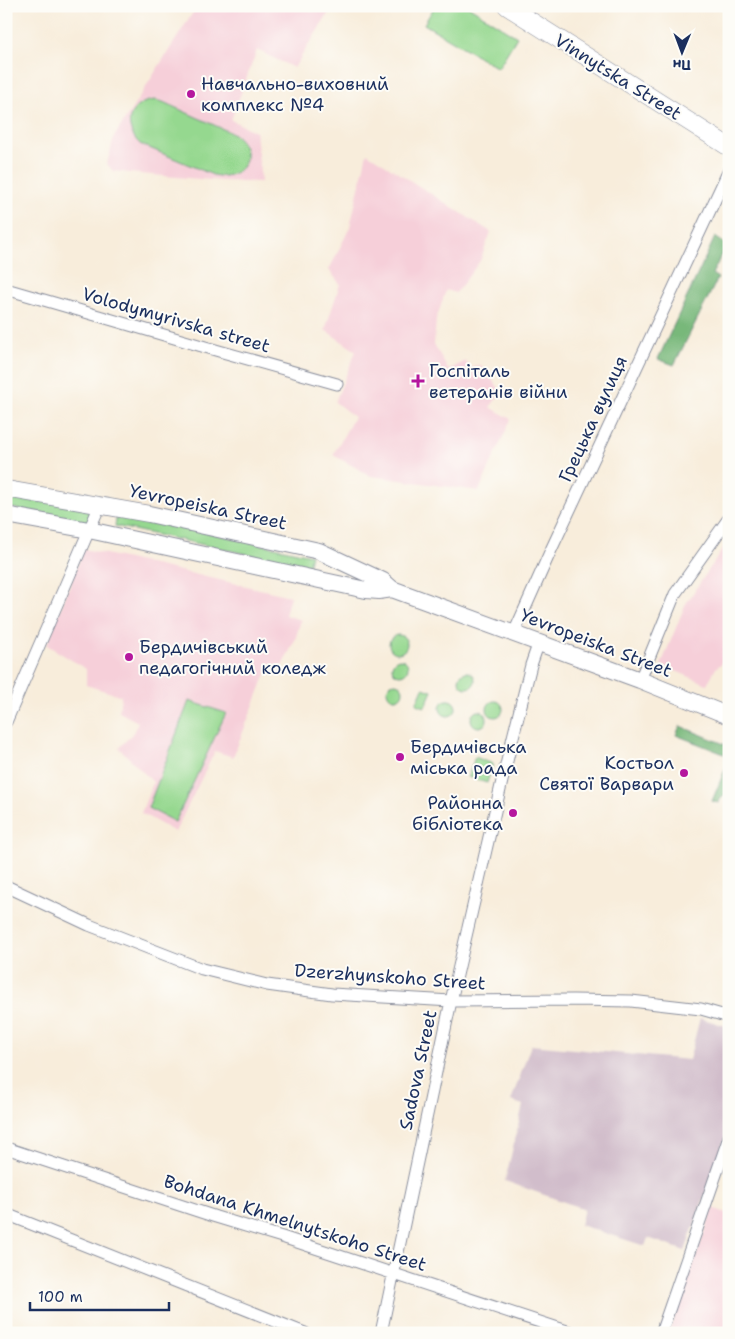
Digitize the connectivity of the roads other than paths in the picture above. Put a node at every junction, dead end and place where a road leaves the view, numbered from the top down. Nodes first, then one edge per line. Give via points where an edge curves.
1 (507, 6) edge
2 (729, 147) edge
3 (729, 170) edge
4 (6, 289) edge
5 (337, 384) dead end
6 (6, 489) edge
7 (100, 505) junction
8 (6, 515) edge
9 (729, 518) edge
10 (89, 530) junction
11 (392, 589) junction
12 (514, 634) junction
13 (539, 642) junction
14 (640, 680) junction
15 (729, 716) edge
16 (6, 722) edge
17 (6, 886) edge
18 (451, 1001) junction
19 (729, 1017) edge
20 (729, 1137) edge
21 (6, 1148) edge
22 (6, 1214) edge
23 (393, 1273) junction
24 (305, 1333) edge
25 (381, 1333) edge
26 (573, 1333) edge
27 (661, 1333) edge

1 - 2 main road, Vinnytska Street
3 - 12 street, Грецька вулиця
4 - 5 street, Volodymyrivska street
6 - 7 street, Yevropeiska Street
7 - 10 street
7 - 11 street, Yevropeiska Street via 319,551 383,581
8 - 10 street, Yevropeiska Street
9 - 14 street via 674,594
10 - 11 street, Yevropeiska Street via 366,590
10 - 16 street
11 - 12 street, Yevropeiska Street
12 - 13 street, Yevropeiska Street
13 - 14 street, Yevropeiska Street
13 - 18 street, Sadova Street via 502,781
14 - 15 street, Yevropeiska Street
17 - 18 street, Dzerzhynskoho Street via 89,925 202,970 332,994
18 - 19 street, Dzerzhynskoho Street via 631,1001 701,1009
18 - 23 street, Sadova Street
20 - 27 street
21 - 23 street, Bohdana Khmelnytskoho Street
22 - 24 street
23 - 25 street, Sadova Street
23 - 26 street, Bohdana Khmelnytskoho Street

